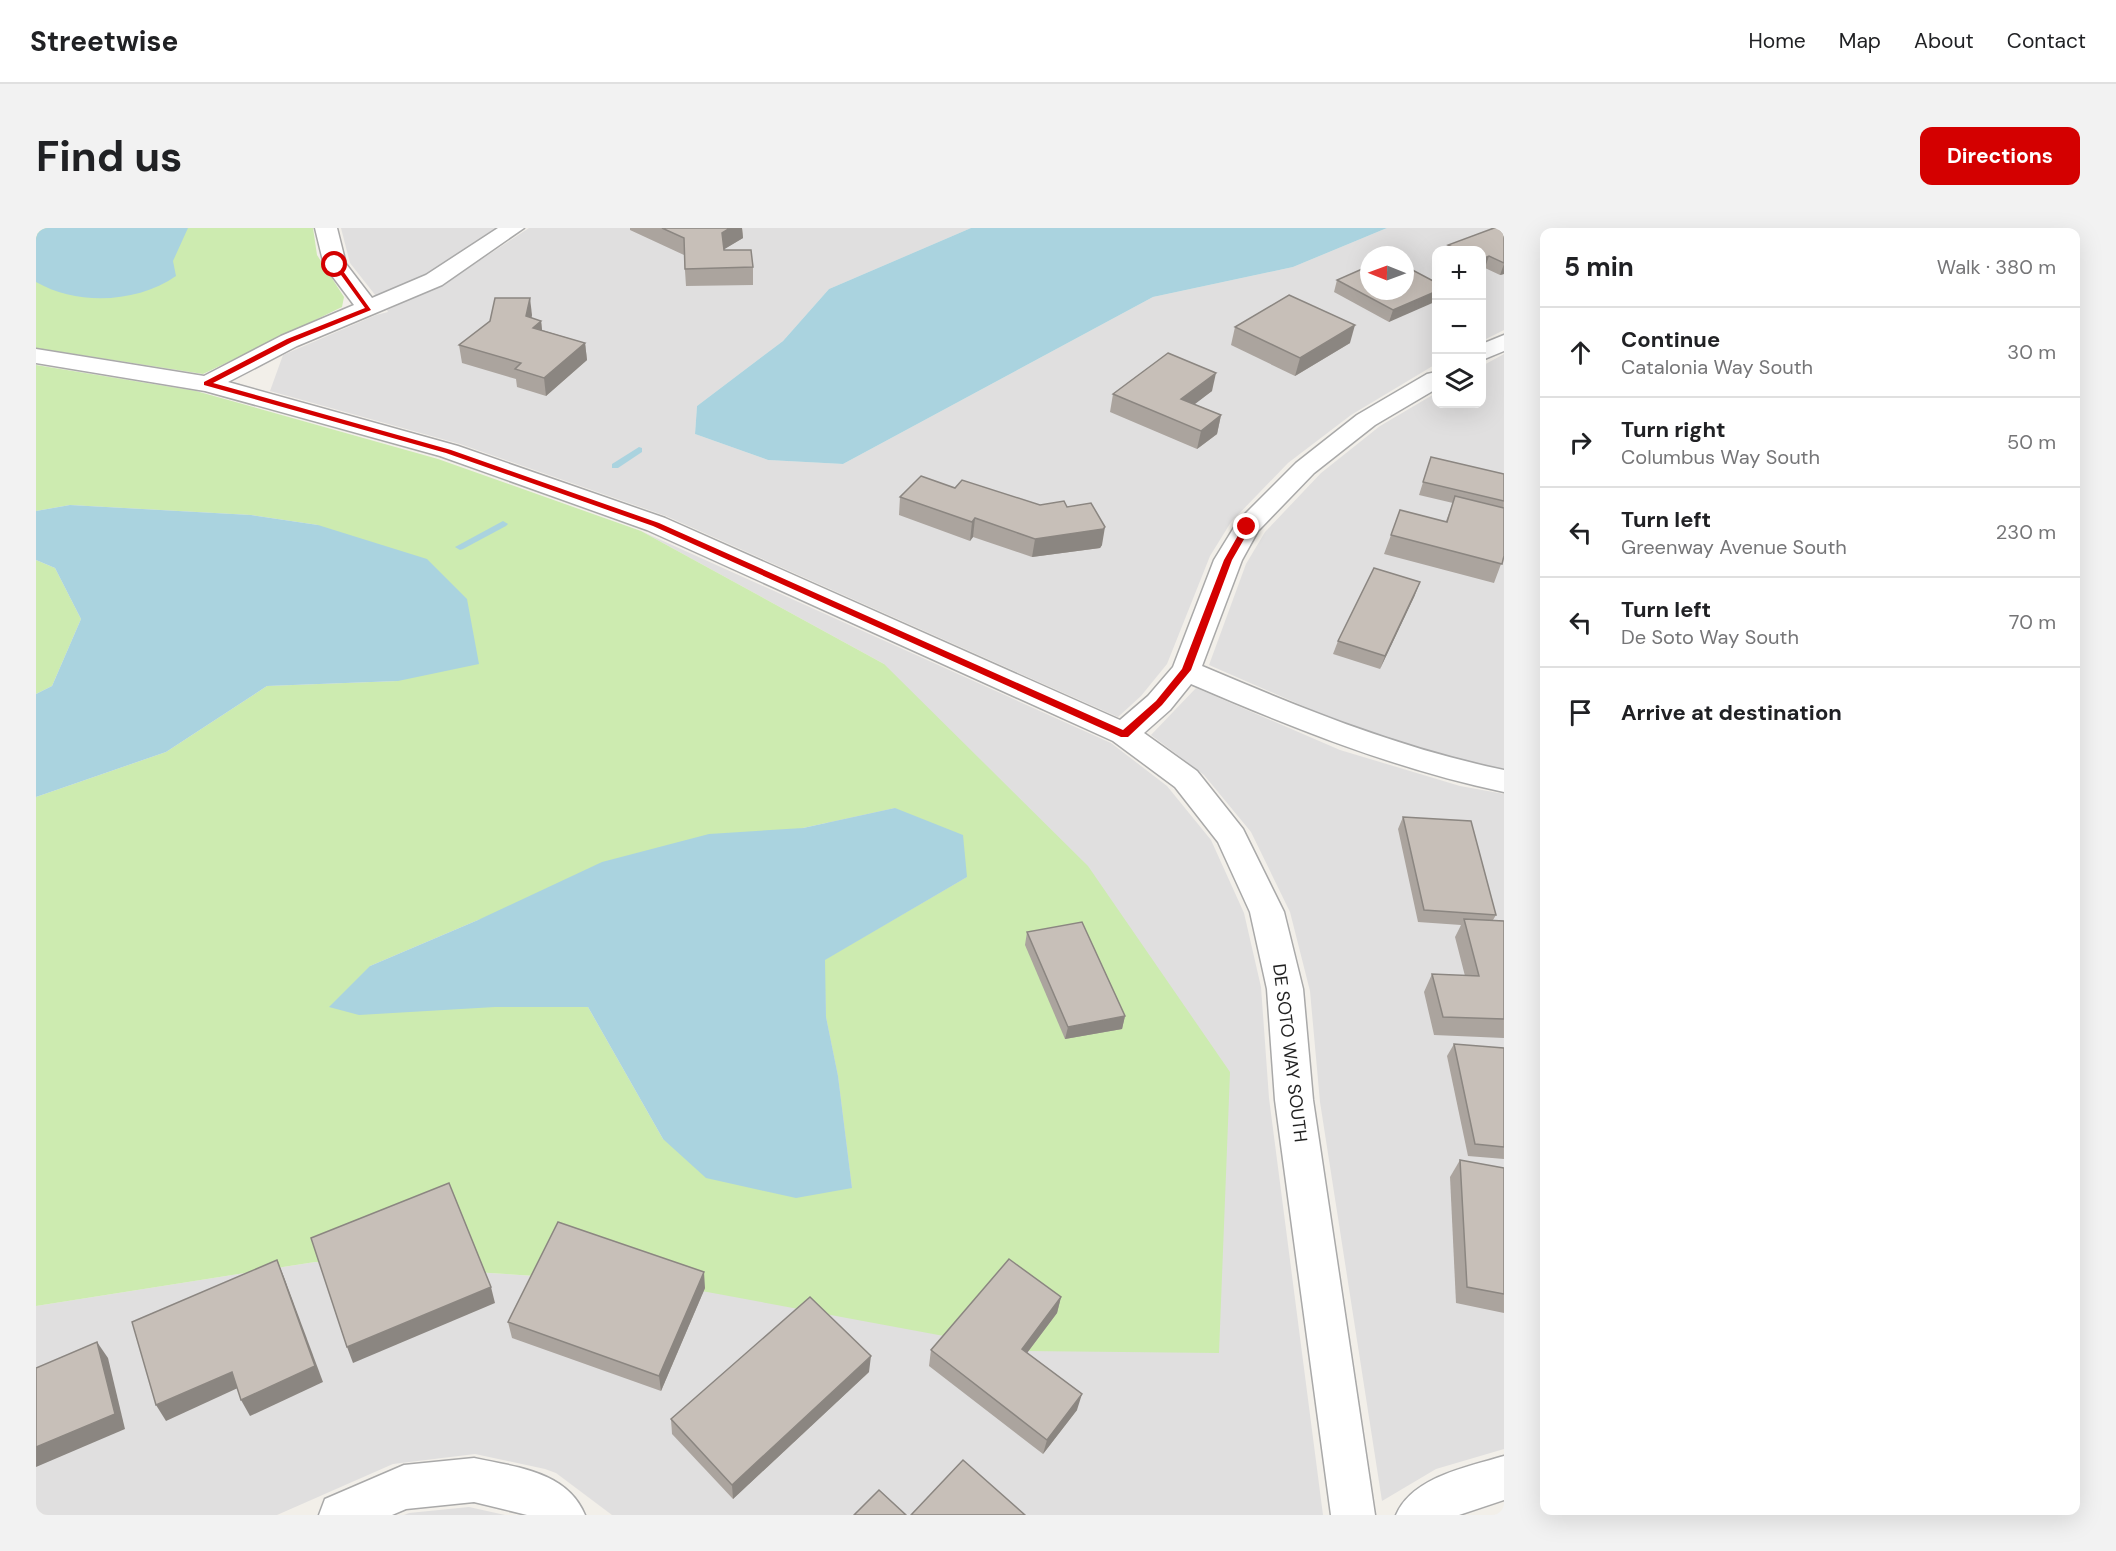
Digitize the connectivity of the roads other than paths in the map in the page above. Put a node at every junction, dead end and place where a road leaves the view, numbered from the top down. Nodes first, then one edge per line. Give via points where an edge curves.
1 (326, 228) edge
2 (513, 228) edge
3 (369, 309) junction
4 (1504, 342) edge
5 (1486, 351) edge
6 (36, 356) edge
7 (1432, 382) edge
8 (207, 384) junction
9 (1186, 670) junction
10 (1124, 734) junction
11 (1504, 782) edge
12 (1504, 1478) edge
13 (340, 1515) edge
14 (563, 1515) edge
15 (1353, 1515) edge
16 (1418, 1515) edge

1 - 3 street via 335,265
2 - 3 street via 434,280
3 - 8 street via 289,341
4 - 5 street
6 - 8 street, DE SOTO WAY SOUTH
7 - 9 street via 1366,420 1305,468 1247,527 1228,560
8 - 10 street, DE SOTO WAY SOUTH via 449,451 656,524
9 - 10 street via 1159,703
9 - 11 street via 1350,740
10 - 15 street, DE SOTO WAY SOUTH via 1186,779 1232,837 1267,912 1286,988 1294,1100
12 - 16 street via 1452,1494
13 - 14 street via 404,1487 474,1480 536,1494

